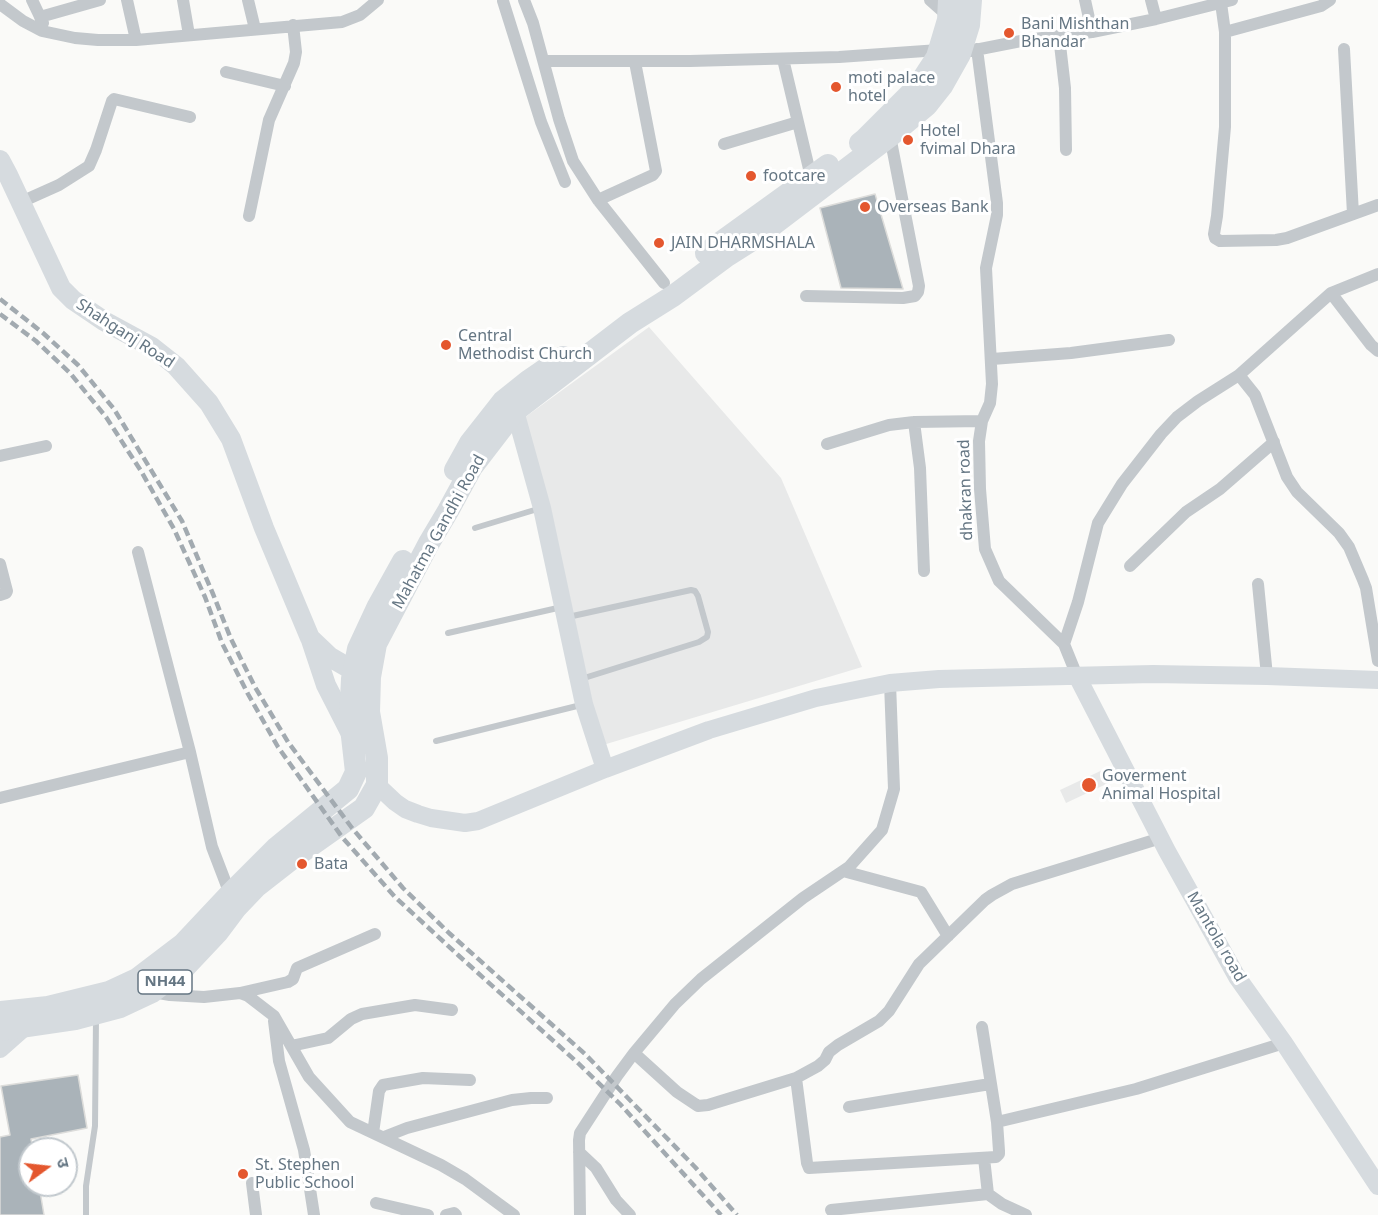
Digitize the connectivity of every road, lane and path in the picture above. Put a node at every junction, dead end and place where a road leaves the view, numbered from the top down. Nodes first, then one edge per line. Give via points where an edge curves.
1 (33, 0) edge
2 (100, 0) edge
3 (126, 0) edge
4 (183, 0) edge
5 (248, 0) edge
6 (378, 0) edge
7 (524, 0) edge
8 (930, 0) edge
9 (971, 0) edge
10 (1085, 0) edge
11 (1151, 0) edge
12 (1330, 0) edge
13 (503, 1) edge
14 (1226, 1) edge
15 (0, 4) edge
16 (949, 8) edge
17 (40, 17) junction
18 (1156, 19) junction
19 (293, 26) junction
20 (255, 29) junction
21 (47, 32) junction
22 (1092, 32) junction
23 (1225, 32) junction
24 (189, 35) junction
25 (1059, 36) junction
26 (136, 40) junction
27 (1344, 49) dead end
28 (959, 51) junction
29 (783, 59) junction
30 (544, 61) junction
31 (634, 62) junction
32 (226, 72) dead end
33 (285, 86) junction
34 (545, 100) junction
35 (190, 117) dead end
36 (798, 122) junction
37 (890, 136) junction
38 (724, 144) dead end
39 (1066, 150) dead end
40 (0, 160) edge
41 (811, 177) junction
42 (565, 182) dead end
43 (598, 200) junction
44 (21, 202) junction
45 (1378, 205) edge
46 (1353, 214) junction
47 (249, 216) dead end
48 (1378, 274) edge
49 (664, 283) junction
50 (1331, 293) junction
51 (806, 296) dead end
52 (1169, 340) dead end
53 (1378, 351) edge
54 (992, 359) junction
55 (1239, 375) junction
56 (515, 411) junction
57 (982, 421) junction
58 (914, 422) junction
59 (1274, 442) junction
60 (827, 444) dead end
61 (46, 446) dead end
62 (0, 456) edge
63 (542, 508) junction
64 (475, 528) dead end
65 (138, 552) dead end
66 (0, 564) edge
67 (1130, 566) dead end
68 (924, 571) dead end
69 (1258, 584) dead end
70 (0, 596) edge
71 (564, 612) junction
72 (448, 633) dead end
73 (363, 635) junction
74 (310, 638) junction
75 (1061, 641) junction
76 (1378, 661) edge
77 (362, 674) junction
78 (1077, 676) junction
79 (1267, 676) junction
80 (579, 679) junction
81 (1378, 680) edge
82 (891, 683) junction
83 (584, 704) junction
84 (353, 737) junction
85 (436, 741) dead end
86 (190, 752) junction
87 (605, 769) junction
88 (377, 785) junction
89 (0, 798) edge
90 (1161, 838) junction
91 (283, 854) junction
92 (843, 871) junction
93 (230, 894) junction
94 (375, 934) dead end
95 (948, 936) junction
96 (152, 992) junction
97 (240, 993) junction
98 (452, 1010) dead end
99 (0, 1012) edge
100 (96, 1014) junction
101 (274, 1016) junction
102 (26, 1026) junction
103 (982, 1027) dead end
104 (0, 1030) edge
105 (1284, 1042) junction
106 (291, 1046) junction
107 (0, 1049) edge
108 (634, 1053) junction
109 (796, 1078) junction
110 (470, 1080) dead end
111 (990, 1084) junction
112 (547, 1098) dead end
113 (849, 1107) dead end
114 (997, 1122) junction
115 (379, 1135) junction
116 (579, 1152) junction
117 (984, 1158) junction
118 (252, 1183) dead end
119 (1378, 1186) edge
120 (988, 1194) junction
121 (376, 1203) dead end
122 (831, 1210) dead end
123 (86, 1215) edge
124 (256, 1215) edge
125 (314, 1215) edge
126 (428, 1215) edge
127 (446, 1215) edge
128 (456, 1215) edge
129 (514, 1215) edge
130 (580, 1215) edge
131 (630, 1215) edge
132 (1026, 1215) edge

1 - 17 street
2 - 17 street
3 - 26 street
4 - 24 street
5 - 20 street
6 - 19 street via 350,20
7 - 30 street
8 - 16 street
9 - 28 highway, Mahatma Gandhi Road / NH44 via 969,25
10 - 22 street
11 - 18 street
12 - 23 street via 1322,6
13 - 34 street
14 - 18 street
14 - 23 street
15 - 21 street
16 - 28 highway, Mahatma Gandhi Road / NH44
17 - 21 street
18 - 22 street
19 - 20 street
19 - 33 street via 295,59
20 - 24 street
21 - 26 street via 75,38
22 - 25 street
23 - 46 street via 1225,127 1215,238 1276,240
24 - 26 street
25 - 28 street
25 - 39 street
27 - 46 street
28 - 29 street
28 - 37 highway, Mahatma Gandhi Road / NH44 via 942,86 927,105
28 - 41 highway, Mahatma Gandhi Road / NH44 via 937,57 918,86 866,139
28 - 54 street, dhakran road via 997,203 986,268
29 - 31 street
29 - 36 street
30 - 31 street
30 - 34 street
31 - 43 street via 656,171
32 - 33 street
33 - 47 street via 269,120
34 - 42 street via 541,122
34 - 43 street via 573,161
35 - 44 street via 114,99 89,166
36 - 38 street
36 - 41 street
37 - 51 street via 918,292 903,298
37 - 56 highway, Mahatma Gandhi Road / NH44
40 - 44 main road, Shahganj Road
41 - 49 highway, Mahatma Gandhi Road / NH44
43 - 49 street
44 - 74 main road, Shahganj Road via 61,288 104,321 152,347 176,366 209,403 231,439
45 - 46 street
48 - 50 street
49 - 73 highway, Mahatma Gandhi Road / NH44 via 503,401 470,444
50 - 53 street
50 - 55 street
52 - 54 street
54 - 57 street, dhakran road via 990,403
55 - 59 street via 1255,395
55 - 75 street via 1177,417 1107,506 1098,522 1078,602
56 - 63 street
56 - 77 highway, Mahatma Gandhi Road / NH44 via 472,466
57 - 58 street
57 - 75 street, dhakran road via 980,489 987,555 999,581
58 - 60 street via 889,425
58 - 68 street
59 - 67 street via 1220,489 1186,512
59 - 76 street via 1297,492 1349,548 1366,588
61 - 62 street
63 - 64 lane
63 - 71 street
65 - 86 street
66 - 70 street via 7,591
69 - 79 street
71 - 72 lane
71 - 80 street
71 - 80 lane via 691,590 698,596 708,632 699,642
73 - 74 main road via 343,649
73 - 77 highway, Mahatma Gandhi Road / NH44 via 358,649
74 - 77 main road, Shahganj Road via 330,657
74 - 84 main road, Shahganj Road via 326,685
75 - 78 street
77 - 84 highway, Mahatma Gandhi Road / NH44 via 351,719
77 - 88 highway, Mahatma Gandhi Road / NH44 via 377,758
78 - 79 street
78 - 82 street
78 - 90 street, Mantola road
79 - 81 street
80 - 83 street
82 - 87 street via 816,698 719,727
82 - 92 street via 893,796 882,830
83 - 85 lane
83 - 87 street
84 - 91 highway, Mahatma Gandhi Road / NH44 via 356,772 348,789
86 - 89 street
86 - 93 street via 212,848
87 - 88 street via 491,817 465,823 405,809
88 - 91 highway, Mahatma Gandhi Road / NH44 via 364,808
90 - 95 street via 1012,884 986,900
90 - 105 street, Mantola road via 1237,977
91 - 93 highway, Mahatma Gandhi Road / NH44
91 - 96 highway, Mahatma Gandhi Road / NH44 via 186,966
92 - 95 street via 921,892
92 - 108 street via 802,898 701,979
93 - 99 highway, Mahatma Gandhi Road / NH44 via 183,944 137,979 108,992 48,1007
94 - 97 street via 297,968 288,982
95 - 109 street via 919,964 879,1021 838,1045 818,1066
96 - 97 street via 204,997
96 - 100 highway, Mahatma Gandhi Road / NH44
97 - 101 street
98 - 106 street via 415,1005 362,1014 328,1038
100 - 102 highway, Mahatma Gandhi Road / NH44
100 - 123 lane via 95,1126
101 - 106 street
101 - 125 street via 279,1061 304,1150
102 - 104 highway, Mahatma Gandhi Road / NH44
102 - 107 street
103 - 111 street
105 - 114 street via 1136,1089
105 - 119 street, Mantola road
106 - 115 street via 309,1077 350,1122
108 - 109 street via 698,1106
108 - 116 street via 580,1133
109 - 117 street via 809,1168
110 - 115 street via 423,1078 383,1086 379,1091
111 - 113 street
111 - 114 street
112 - 115 street via 512,1100
114 - 117 street via 999,1154
115 - 129 street via 465,1179
116 - 130 street
116 - 131 street via 596,1168
117 - 120 street
118 - 124 street
120 - 122 street
120 - 132 street
121 - 126 street
127 - 128 street

